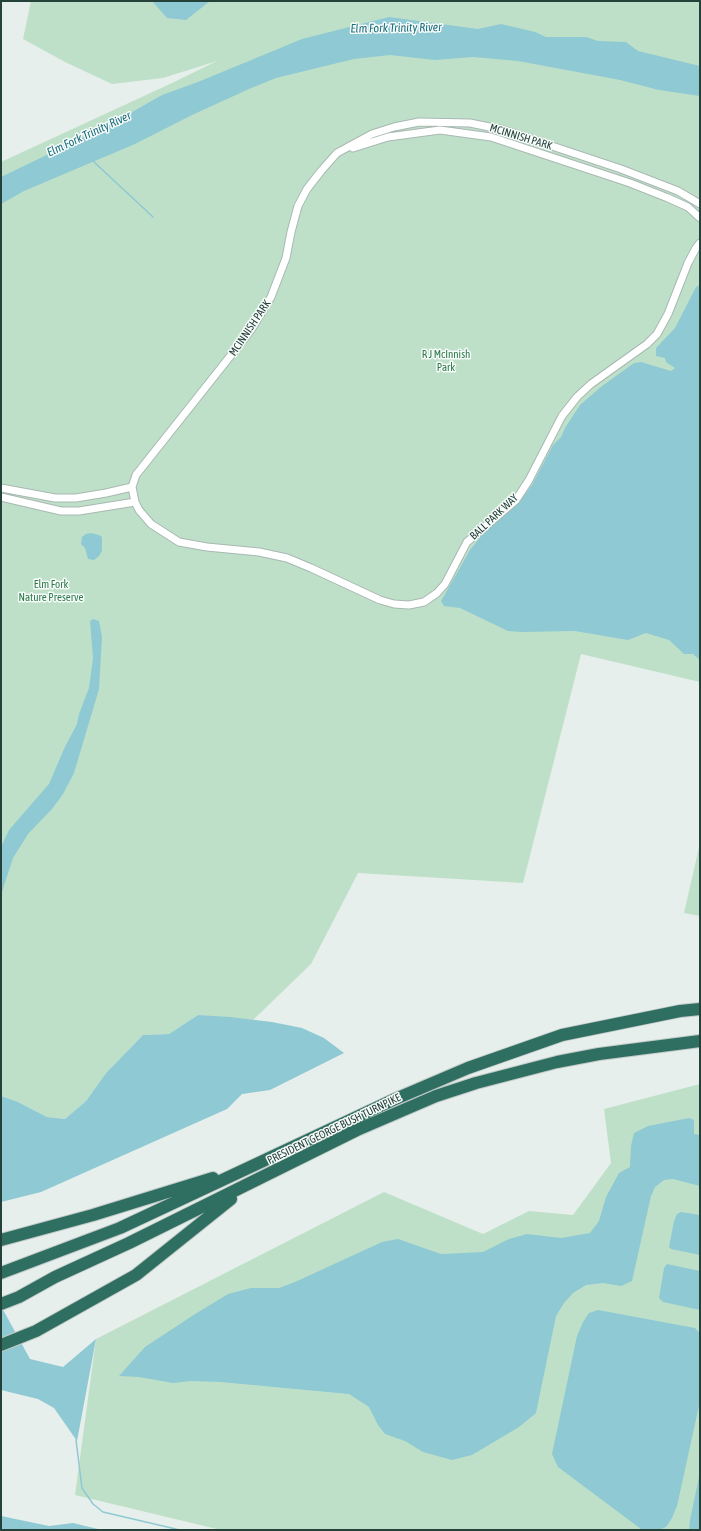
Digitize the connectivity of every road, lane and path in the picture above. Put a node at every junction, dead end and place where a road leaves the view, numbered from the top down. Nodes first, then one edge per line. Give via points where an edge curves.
1 (337, 153) junction
2 (700, 204) edge
3 (700, 218) edge
4 (700, 244) edge
5 (132, 487) junction
6 (1, 488) edge
7 (1, 497) edge
8 (135, 502) junction
9 (700, 1009) edge
10 (700, 1043) edge
11 (259, 1164) junction
12 (262, 1178) junction
13 (1, 1240) edge
14 (4, 1272) edge
15 (1, 1304) edge
16 (1, 1345) edge

1 - 2 street, MCINNISH PARK via 372,134 394,127 419,122 470,123 504,130 621,170 678,191
1 - 3 street, MCINNISH PARK via 396,136 440,130 469,133 502,140 630,183 688,207
1 - 5 street, MCINNISH PARK via 307,189 298,206 280,276 251,330 143,465
4 - 8 street, BALL PARK WAY via 688,263 668,314 657,334 591,384 578,397 562,416 516,500 467,542 445,584 424,602 409,606 380,600 287,558 247,550 179,542 151,524
5 - 6 street via 76,498 55,498
5 - 8 street, BALL PARK WAY
7 - 8 street via 61,510 79,511
9 - 11 highway, PRESIDENT GEORGE BUSH TURNPIKE via 569,1034 506,1053 427,1084
10 - 12 highway, PRESIDENT GEORGE BUSH TURNPIKE via 592,1055 476,1083 397,1112
11 - 13 highway via 93,1215
11 - 14 highway, PRESIDENT GEORGE BUSH TURNPIKE via 120,1228
12 - 15 highway, PRESIDENT GEORGE BUSH TURNPIKE via 55,1277 19,1298
12 - 16 highway via 219,1207 136,1275 36,1331

